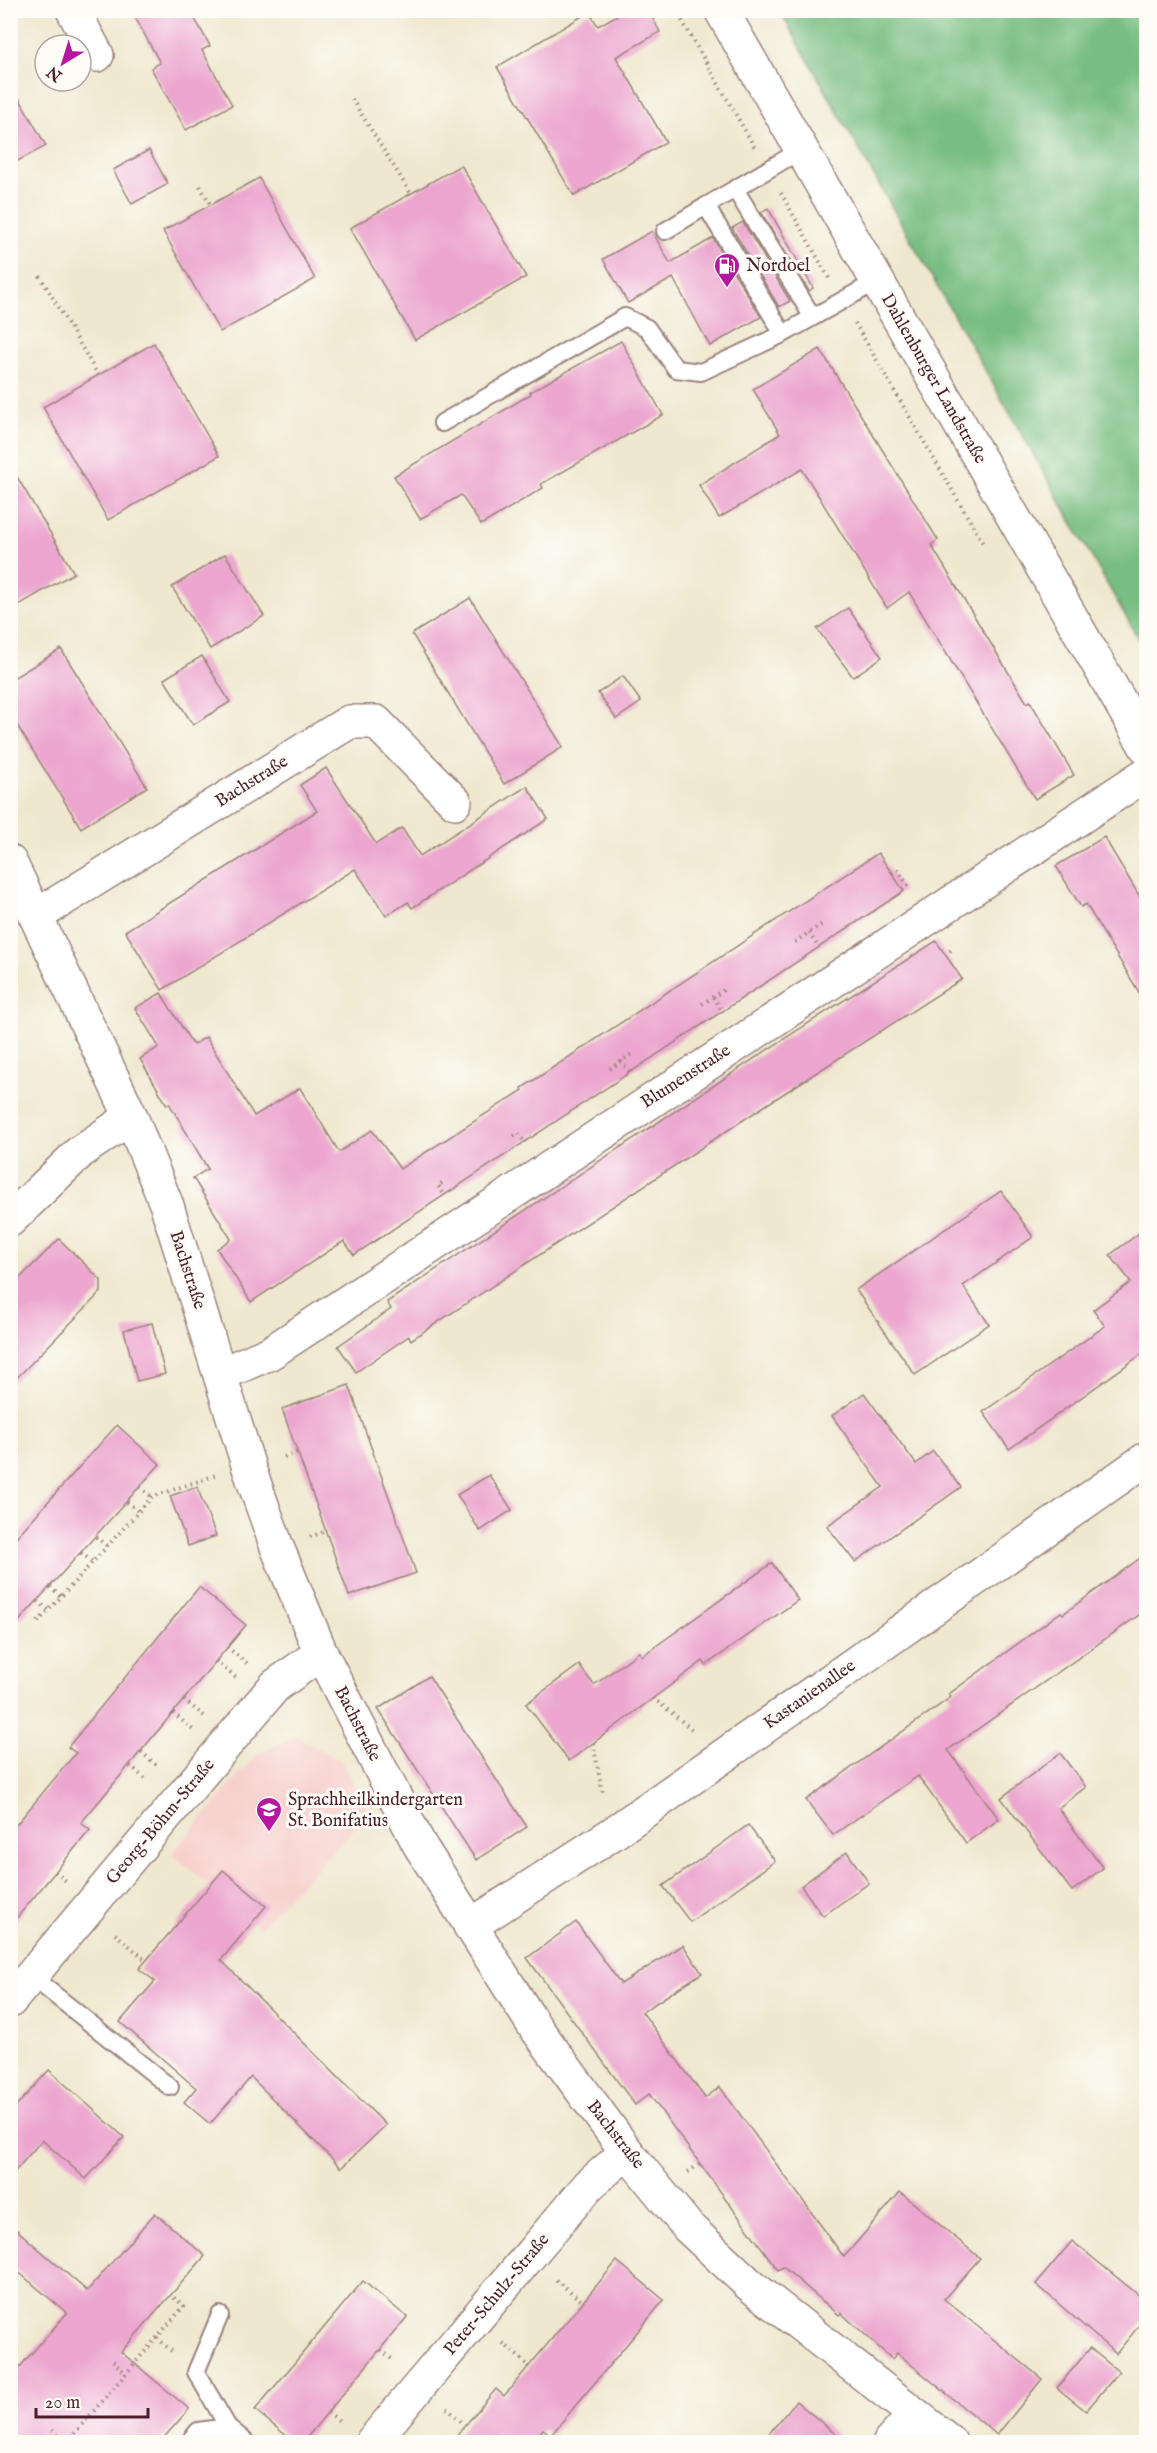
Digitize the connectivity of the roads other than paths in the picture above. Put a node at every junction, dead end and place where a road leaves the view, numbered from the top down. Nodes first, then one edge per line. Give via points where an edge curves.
1 (73, 10) edge
2 (721, 10) edge
3 (98, 55) dead end
4 (801, 150) junction
5 (735, 189) junction
6 (706, 206) junction
7 (665, 231) dead end
8 (877, 281) junction
9 (812, 316) junction
10 (783, 334) junction
11 (442, 423) dead end
12 (1146, 747) edge
13 (1146, 774) edge
14 (455, 802) dead end
15 (10, 862) edge
16 (36, 916) junction
17 (131, 1117) junction
18 (10, 1220) edge
19 (221, 1374) junction
20 (1146, 1459) edge
21 (321, 1653) junction
22 (470, 1926) junction
23 (31, 1976) junction
24 (10, 2001) edge
25 (170, 2087) dead end
26 (627, 2152) junction
27 (220, 2315) dead end
28 (915, 2415) junction
29 (228, 2427) junction
30 (189, 2442) edge
31 (246, 2442) edge
32 (372, 2442) edge
33 (890, 2442) edge
34 (950, 2442) edge

1 - 3 street
2 - 4 street, Dahlenburger Landstraße
4 - 5 lane
4 - 8 street, Dahlenburger Landstraße
5 - 6 lane
5 - 9 lane
6 - 7 lane
6 - 10 lane
8 - 9 lane
8 - 12 street, Dahlenburger Landstraße
9 - 10 lane
10 - 11 lane via 701,372 676,369 647,328 625,317
13 - 19 street, Blumenstraße via 270,1353
14 - 16 street, Bachstraße via 376,722 349,722
15 - 16 street, Bachstraße
16 - 17 street, Bachstraße
17 - 18 street via 80,1152
17 - 19 street, Bachstraße via 167,1206
19 - 21 street, Bachstraße via 277,1547
20 - 22 street, Kastanienallee via 612,1834
21 - 22 street, Bachstraße via 419,1844
21 - 23 street, Georg-Böhm-Straße via 275,1686
22 - 26 street, Bachstraße via 533,2024
23 - 24 street, Georg-Böhm-Straße
23 - 25 lane
26 - 28 street, Bachstraße via 688,2227 723,2261
26 - 32 street, Peter-Schulz-Straße via 589,2185
27 - 29 lane via 196,2372
28 - 33 street
28 - 34 street, Bachstraße
29 - 30 lane via 198,2431
29 - 31 lane

